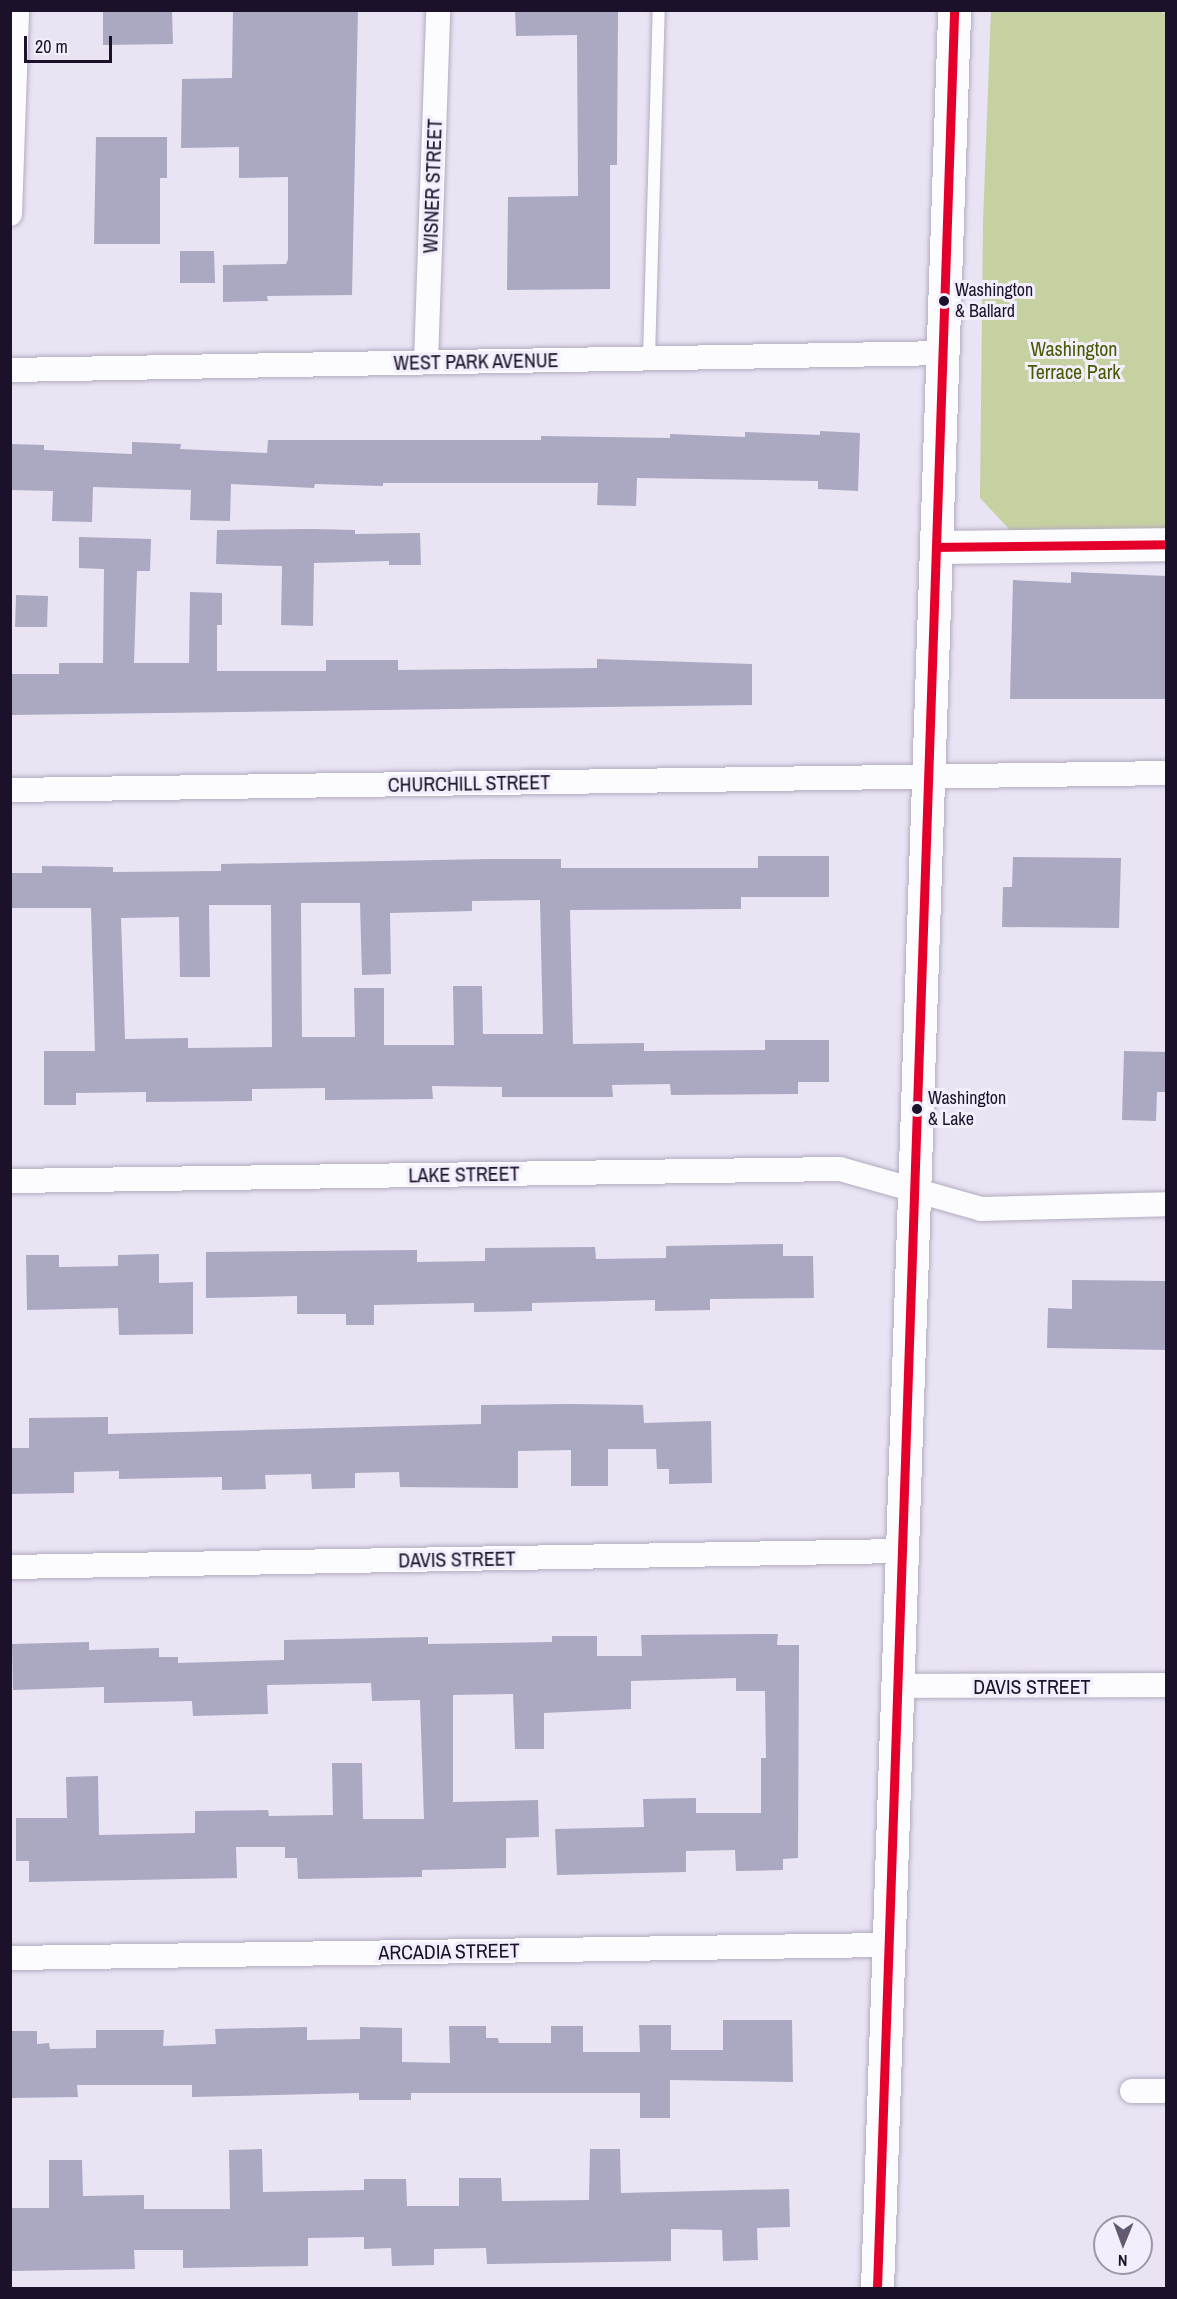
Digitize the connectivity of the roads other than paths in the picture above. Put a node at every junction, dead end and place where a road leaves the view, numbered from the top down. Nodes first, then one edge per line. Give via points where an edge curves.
1 (17, 10) edge
2 (438, 10) edge
3 (659, 10) edge
4 (954, 10) edge
5 (10, 213) edge
6 (942, 353) junction
7 (649, 358) junction
8 (426, 362) junction
9 (10, 370) edge
10 (1167, 544) edge
11 (936, 547) junction
12 (1167, 773) edge
13 (928, 776) junction
14 (10, 790) edge
15 (10, 1180) edge
16 (914, 1189) junction
17 (1167, 1204) edge
18 (903, 1551) junction
19 (10, 1567) edge
20 (1167, 1685) edge
21 (897, 1686) junction
22 (888, 1945) junction
23 (10, 1958) edge
24 (1132, 2091) dead end
25 (1167, 2091) edge
26 (877, 2289) edge

1 - 5 street
2 - 8 street, WISNER STREET
3 - 7 lane
4 - 6 street
6 - 7 street, WEST PARK AVENUE
6 - 11 street
7 - 8 street, WEST PARK AVENUE
8 - 9 street, WEST PARK AVENUE
10 - 11 street
11 - 13 street
12 - 13 street, CHURCHILL STREET
13 - 14 street, CHURCHILL STREET
13 - 16 street
15 - 16 street, LAKE STREET via 840,1169
16 - 17 street, LAKE STREET via 981,1209
16 - 18 street
18 - 19 street, DAVIS STREET
18 - 21 street
20 - 21 street, DAVIS STREET
21 - 22 street
22 - 23 street, ARCADIA STREET
22 - 26 street
24 - 25 street

